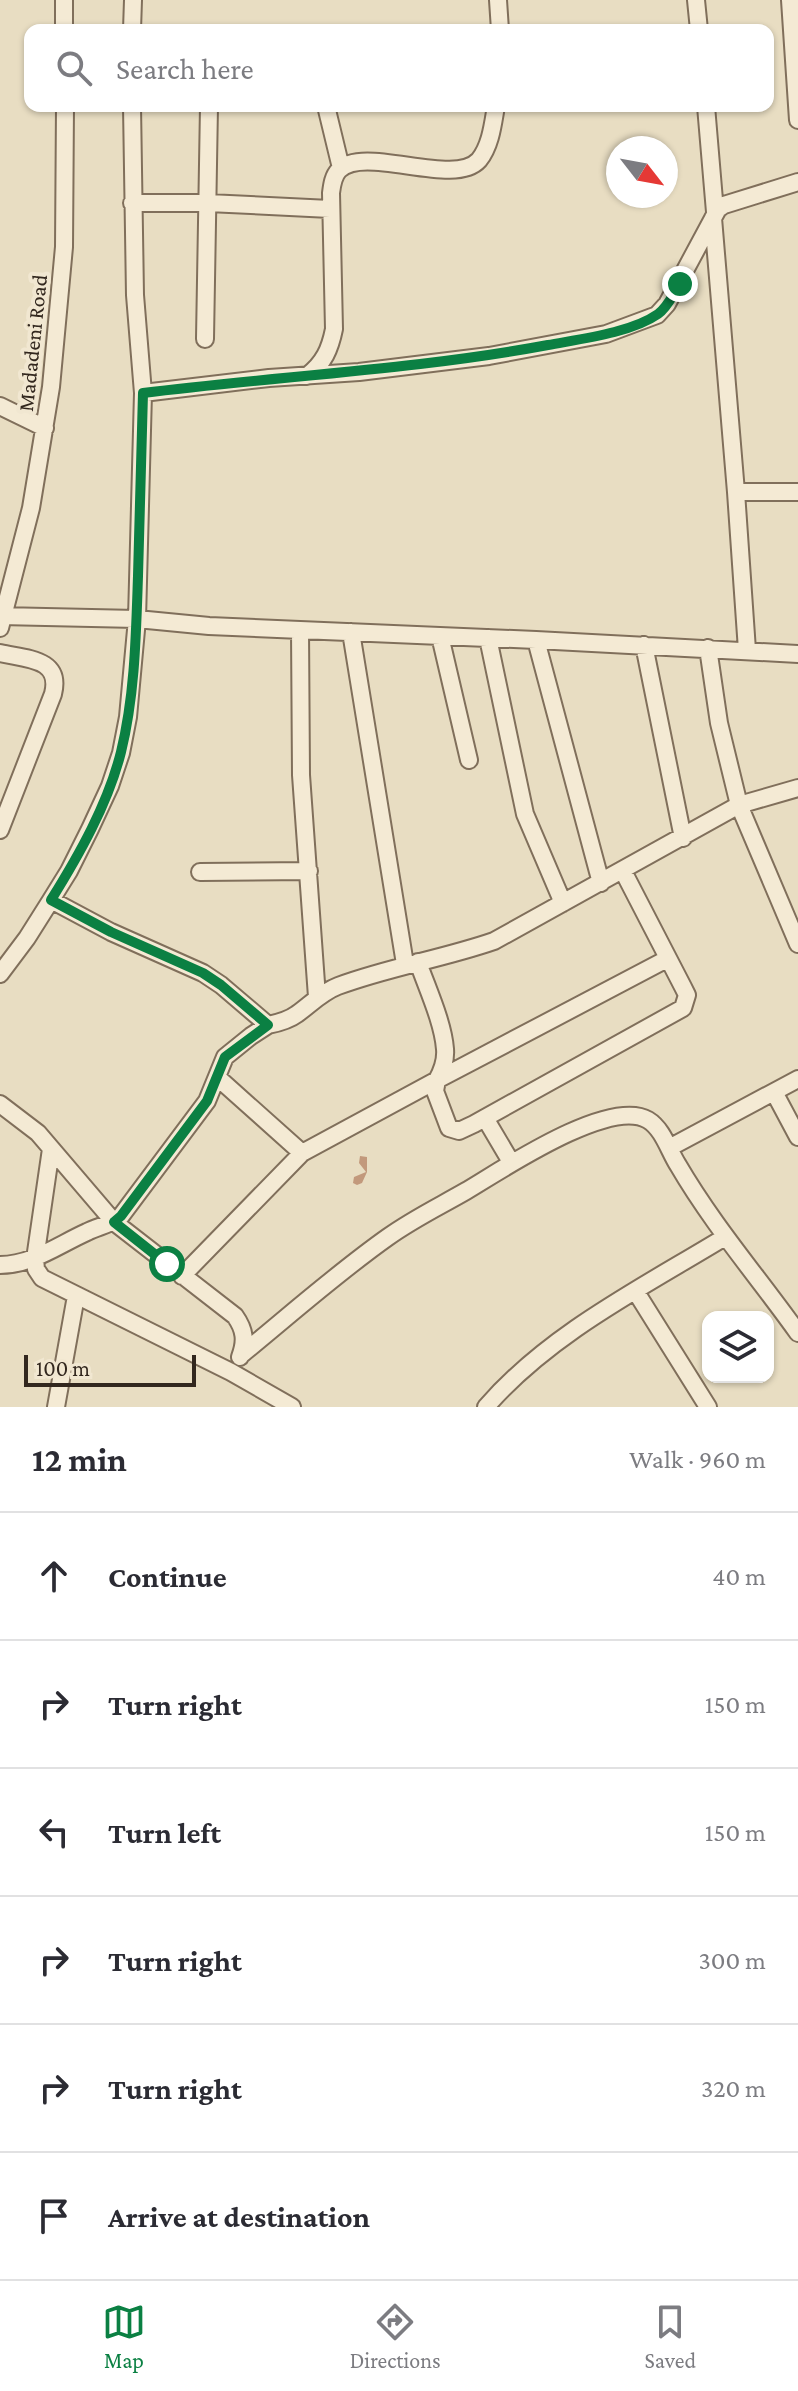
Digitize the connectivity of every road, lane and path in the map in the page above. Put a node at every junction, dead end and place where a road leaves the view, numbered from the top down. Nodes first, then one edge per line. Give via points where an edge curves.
1 (64, 0) edge
2 (133, 0) edge
3 (498, 0) edge
4 (696, 0) edge
5 (790, 0) edge
6 (64, 24) edge
7 (132, 24) edge
8 (500, 24) edge
9 (698, 24) edge
10 (65, 112) edge
11 (132, 112) edge
12 (209, 112) edge
13 (327, 112) edge
14 (495, 112) edge
15 (706, 112) edge
16 (798, 120) edge
17 (341, 168) junction
18 (798, 182) edge
19 (132, 203) junction
20 (208, 203) junction
21 (330, 209) junction
22 (714, 214) junction
23 (205, 339) dead end
24 (307, 376) junction
25 (143, 393) junction
26 (0, 406) edge
27 (45, 428) junction
28 (736, 492) junction
29 (798, 492) edge
30 (137, 619) junction
31 (1, 620) edge
32 (300, 630) junction
33 (351, 632) junction
34 (440, 636) junction
35 (488, 638) junction
36 (536, 640) junction
37 (644, 645) junction
38 (708, 648) junction
39 (747, 650) junction
40 (0, 653) edge
41 (798, 654) edge
42 (469, 760) dead end
43 (798, 788) edge
44 (739, 805) junction
45 (0, 830) edge
46 (683, 838) junction
47 (309, 871) junction
48 (623, 871) junction
49 (200, 872) dead end
50 (601, 883) junction
51 (51, 900) junction
52 (563, 903) junction
53 (798, 944) edge
54 (667, 959) junction
55 (412, 963) junction
56 (0, 974) edge
57 (317, 997) junction
58 (268, 1025) junction
59 (217, 1077) junction
60 (798, 1079) edge
61 (437, 1080) junction
62 (774, 1092) junction
63 (0, 1104) edge
64 (485, 1118) junction
65 (798, 1137) edge
66 (669, 1148) junction
67 (51, 1149) junction
68 (302, 1153) junction
69 (511, 1162) junction
70 (114, 1222) junction
71 (725, 1237) junction
72 (35, 1259) junction
73 (0, 1265) edge
74 (182, 1276) junction
75 (636, 1292) junction
76 (76, 1296) junction
77 (798, 1333) edge
78 (241, 1355) junction
79 (231, 1372) junction
80 (56, 1407) edge
81 (292, 1407) edge
82 (486, 1407) edge
83 (708, 1407) edge

1 - 6 street
2 - 7 street
3 - 8 street
4 - 9 street
5 - 16 street
10 - 27 street, Madadeni Road via 64,247
11 - 19 street
12 - 20 street
13 - 17 street
14 - 17 street via 485,149 470,166 442,169 360,162
15 - 22 street
17 - 21 street
18 - 22 street via 724,205
19 - 20 street
19 - 25 street
20 - 21 street
20 - 23 street
21 - 24 street via 334,329 325,358
22 - 24 street via 667,304 657,315 629,327 489,356
22 - 28 street
24 - 25 street
25 - 30 street
26 - 27 street
27 - 31 street, Madadeni Road via 31,508
28 - 29 street
28 - 39 street
30 - 31 street
30 - 32 street
30 - 51 street via 121,753 90,829
32 - 33 street
32 - 47 street via 301,775
33 - 34 street
33 - 55 street
34 - 35 street
34 - 42 street
35 - 36 street
35 - 52 street via 529,827
36 - 37 street
36 - 50 street
37 - 38 street
37 - 46 street
38 - 39 street
38 - 44 street
39 - 41 street
40 - 45 street via 42,664 55,679
43 - 44 street
44 - 46 street
44 - 53 street
46 - 48 street
47 - 49 street
47 - 57 street
48 - 50 street
48 - 54 street
50 - 52 street
51 - 56 street
51 - 58 street via 203,973
52 - 55 street via 494,941
54 - 61 street
54 - 64 street via 687,995 683,1008
55 - 57 street
55 - 61 street via 446,1051
57 - 58 street via 296,1015
58 - 59 street via 230,1053
59 - 68 street
59 - 70 street via 207,1101
60 - 62 street
61 - 64 street via 435,1091 449,1128 459,1131
61 - 68 street
62 - 65 street
62 - 66 street
63 - 67 street
64 - 69 street
66 - 69 street via 647,1120 614,1118 569,1132
66 - 71 street
67 - 70 street
67 - 72 street
68 - 74 street
69 - 78 street via 391,1235
70 - 72 street
70 - 74 street
71 - 75 street
71 - 77 street
72 - 73 street
72 - 76 street via 42,1278
74 - 78 street via 235,1316 245,1339
75 - 82 street via 549,1348
75 - 83 street
76 - 79 street
76 - 80 street
78 - 79 street
79 - 81 street

